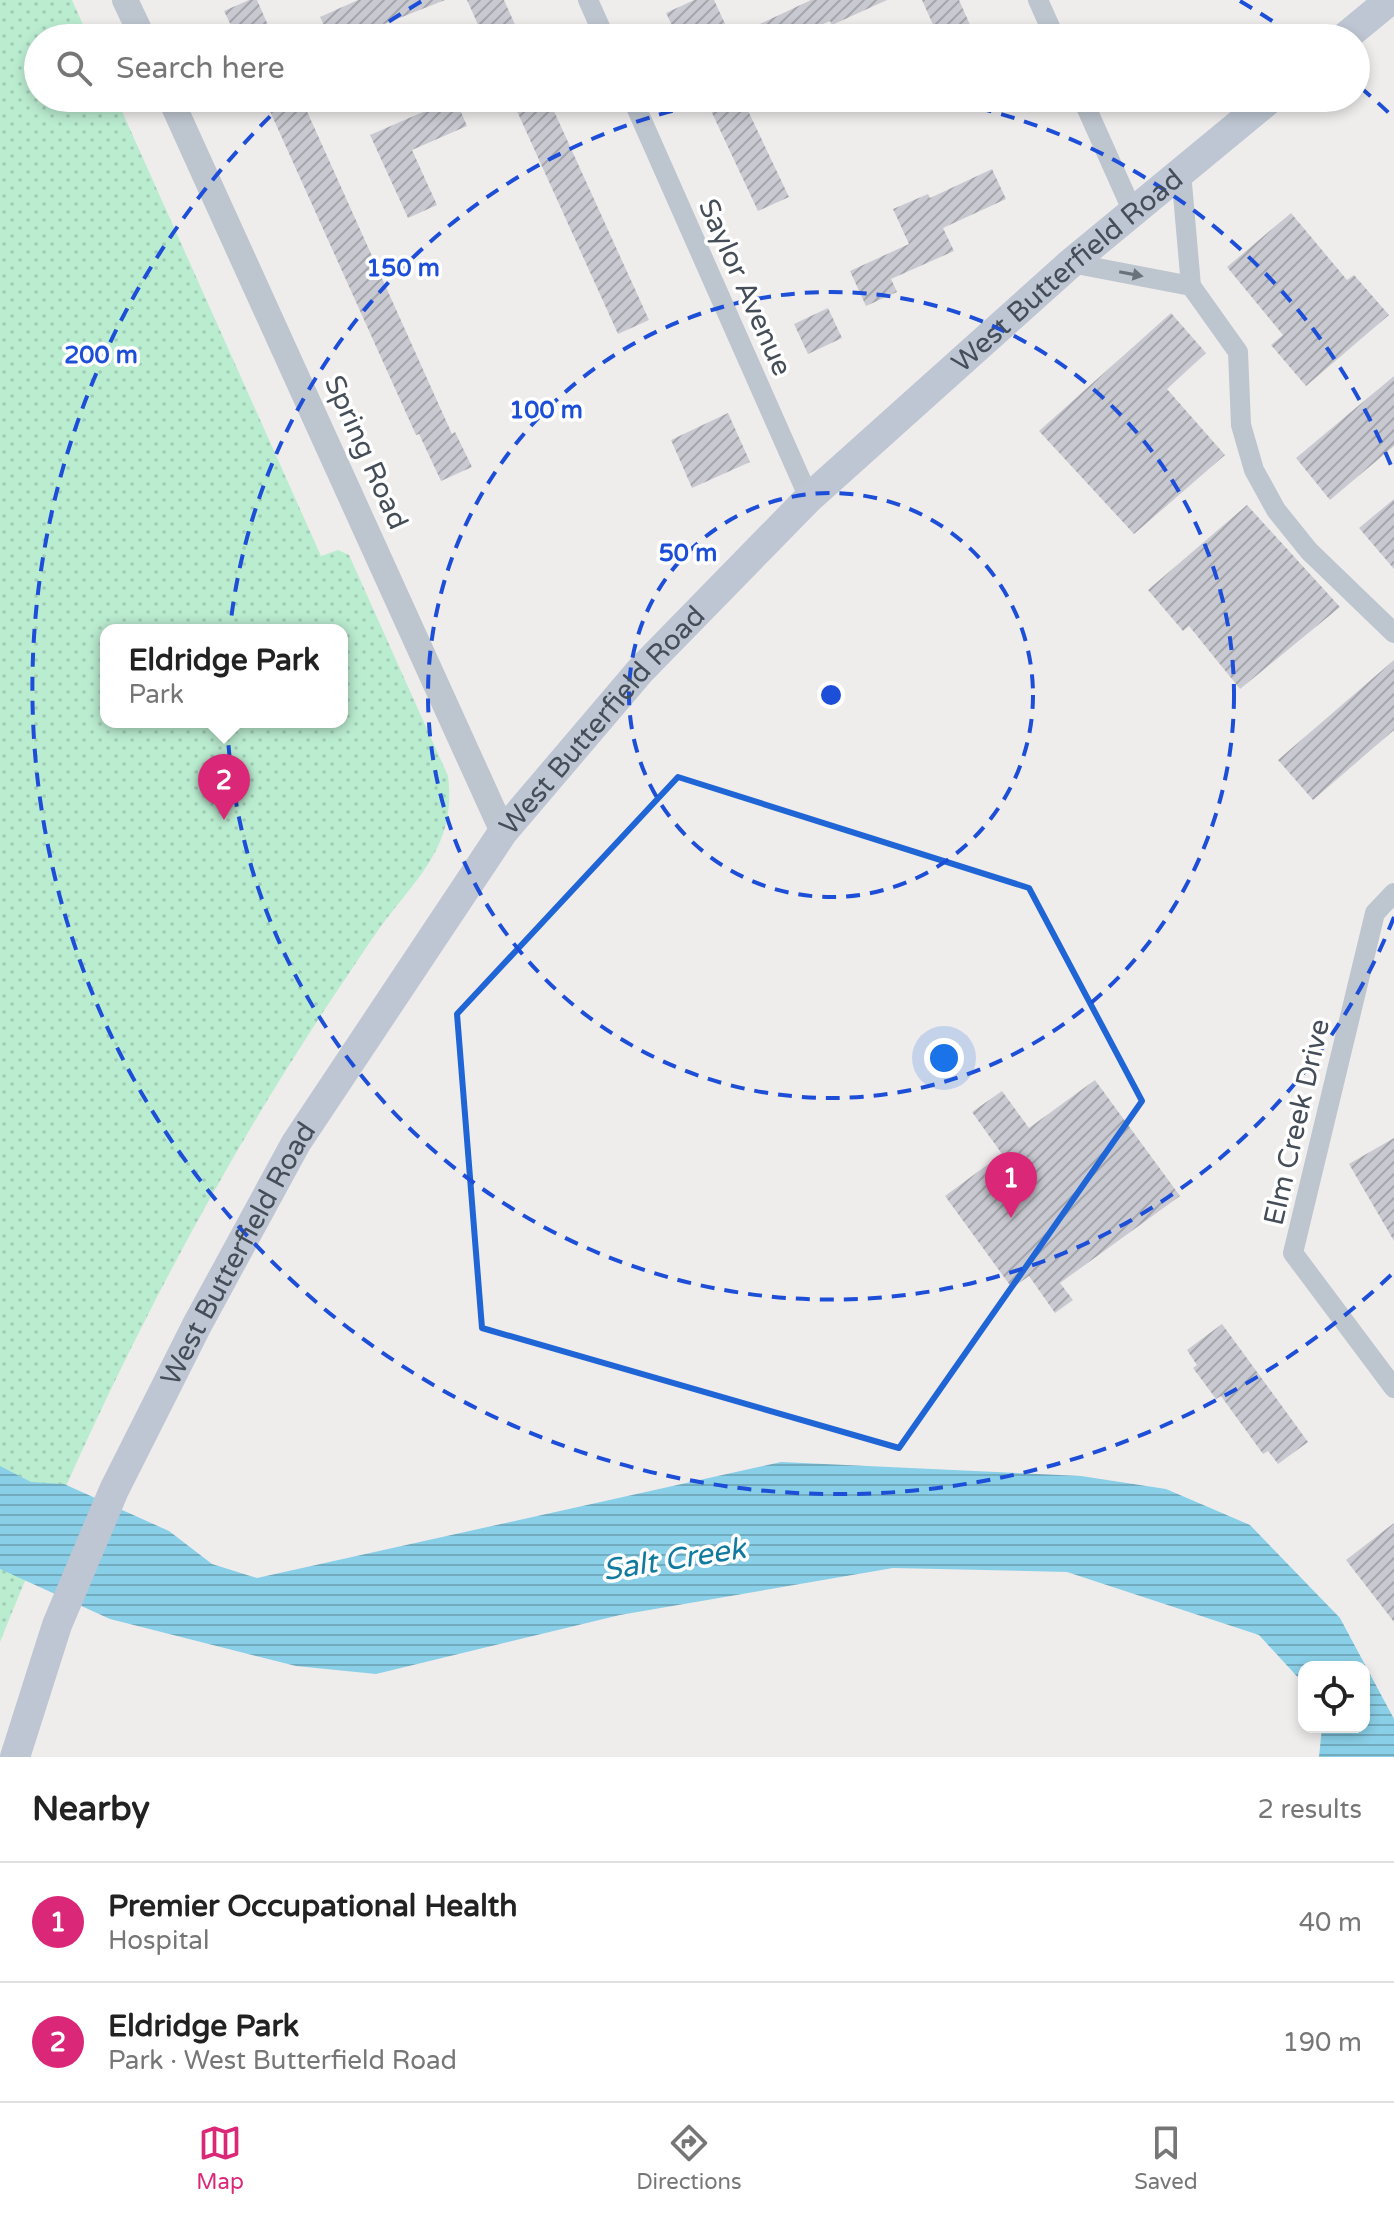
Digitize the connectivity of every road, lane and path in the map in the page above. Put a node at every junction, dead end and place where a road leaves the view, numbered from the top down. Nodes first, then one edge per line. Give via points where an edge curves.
1 (125, 0) edge
2 (588, 0) edge
3 (1038, 0) edge
4 (1390, 0) edge
5 (136, 24) edge
6 (599, 24) edge
7 (1049, 24) edge
8 (1361, 24) edge
9 (176, 112) edge
10 (638, 112) edge
11 (1088, 112) edge
12 (1254, 112) edge
13 (1181, 172) junction
14 (1133, 212) junction
15 (1071, 263) junction
16 (1191, 286) junction
17 (809, 498) junction
18 (1394, 633) edge
19 (503, 832) junction
20 (1394, 893) edge
21 (1394, 1388) edge
22 (15, 1757) edge

1 - 5 street
2 - 6 street
3 - 7 street
4 - 8 main road
9 - 19 street, Spring Road
10 - 17 street, Saylor Avenue
11 - 14 street
12 - 13 main road, West Butterfield Road
13 - 14 main road, West Butterfield Road
13 - 16 street
14 - 15 main road, West Butterfield Road
15 -> 16 street
15 - 17 main road, West Butterfield Road
16 - 18 street via 1238,352 1241,425 1254,470 1276,510 1309,551
17 - 19 main road, West Butterfield Road via 640,671
19 - 22 main road, West Butterfield Road via 296,1143 197,1325 114,1490 57,1625
20 - 21 street, Elm Creek Drive via 1375,913 1293,1253

